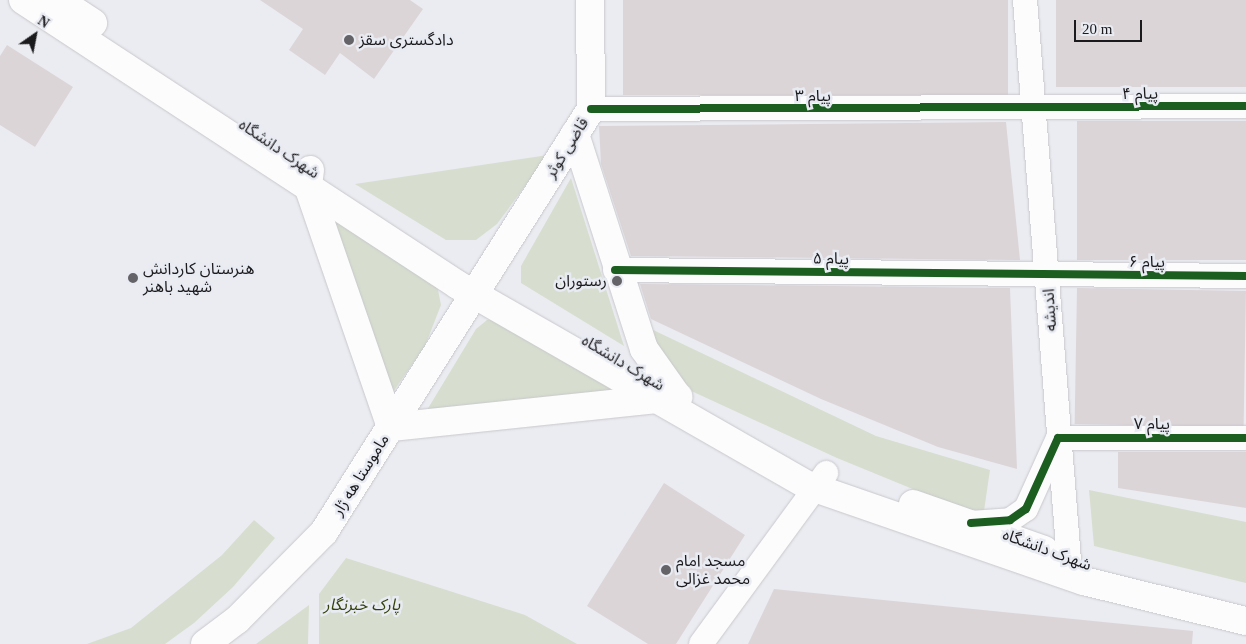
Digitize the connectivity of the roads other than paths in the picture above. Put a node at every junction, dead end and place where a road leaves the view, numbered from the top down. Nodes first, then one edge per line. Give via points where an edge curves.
1 (23, 0) edge
2 (58, 0) edge
3 (590, 0) edge
4 (1025, 0) edge
5 (1246, 106) edge
6 (591, 109) junction
7 (1035, 110) junction
8 (575, 134) junction
9 (309, 178) junction
10 (615, 270) junction
11 (1048, 275) junction
12 (1246, 276) edge
13 (482, 288) junction
14 (668, 399) junction
15 (391, 427) junction
16 (1058, 438) junction
17 (1246, 438) edge
18 (820, 481) junction
19 (971, 524) junction
20 (1070, 560) junction
21 (1246, 603) edge
22 (1246, 621) edge
23 (205, 644) edge
24 (701, 644) edge

1 - 9 main road
2 - 9 main road, شهرک دانشگاه
3 - 6 main road, قاضی کوثر
4 - 7 street, اندیشه
5 - 7 street, پیام ۴
6 - 7 street, پیام ۳
6 - 8 main road, قاضی کوثر
7 - 11 street, اندیشه
8 - 10 main road
8 - 13 main road, قاضی کوثر
9 - 13 main road, شهرک دانشگاه
9 - 15 main road
10 - 11 street, پیام ۵
10 - 14 main road via 644,350
11 - 12 street, پیام ۶
11 - 16 street, اندیشه
13 - 14 main road, شهرک دانشگاه
13 - 15 main road, ماموستا هه ژار
14 - 15 main road
14 - 18 main road, شهرک دانشگاه
15 - 23 main road, ماموستا هه ژار via 324,532 237,620
16 - 17 street, پیام ۷
16 - 19 street via 1026,509 1010,520
16 - 20 street, اندیشه
18 - 19 main road, شهرک دانشگاه
18 - 22 main road via 1084,581
18 - 24 street
19 - 20 main road, شهرک دانشگاه
20 - 21 main road, شهرک دانشگاه

